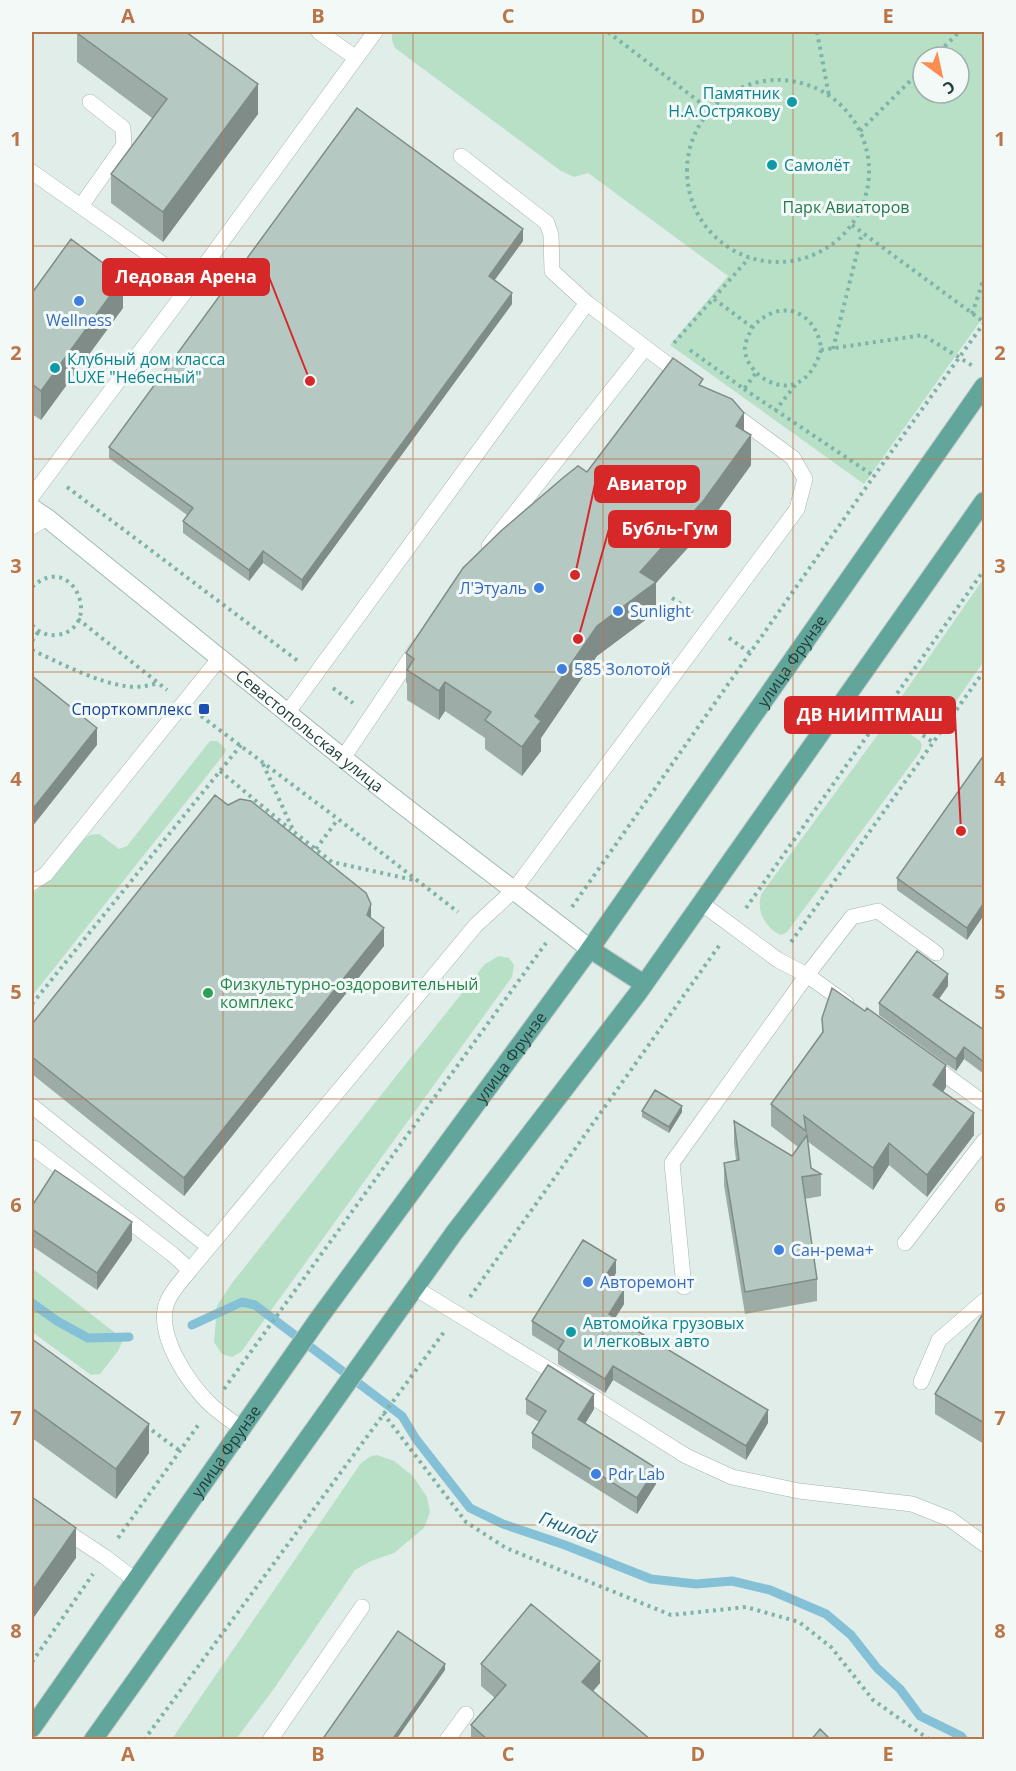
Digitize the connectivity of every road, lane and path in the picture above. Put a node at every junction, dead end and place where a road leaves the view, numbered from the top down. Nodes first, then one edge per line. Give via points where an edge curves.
1 (319, 32) edge
2 (375, 32) edge
3 (609, 32) edge
4 (817, 32) edge
5 (959, 32) edge
6 (946, 45) edge
7 (356, 58) junction
8 (911, 80) edge
9 (829, 96) junction
10 (90, 102) dead end
11 (710, 110) junction
12 (860, 131) junction
13 (460, 156) dead end
14 (32, 172) edge
15 (81, 206) junction
16 (852, 225) junction
17 (862, 233) junction
18 (749, 258) junction
19 (984, 278) edge
20 (191, 284) junction
21 (714, 298) junction
22 (587, 303) junction
23 (972, 314) junction
24 (984, 322) edge
25 (753, 327) junction
26 (686, 347) dead end
27 (645, 348) junction
28 (833, 349) junction
29 (821, 350) junction
30 (959, 358) junction
31 (660, 359) junction
32 (976, 367) dead end
33 (756, 372) junction
34 (796, 384) junction
35 (984, 386) edge
36 (697, 387) edge
37 (744, 388) junction
38 (716, 401) edge
39 (775, 411) junction
40 (49, 474) junction
41 (873, 476) junction
42 (32, 496) edge
43 (984, 501) edge
44 (32, 508) edge
45 (39, 523) edge
46 (479, 559) edge
47 (984, 570) edge
48 (32, 585) edge
49 (78, 619) junction
50 (32, 625) edge
51 (39, 631) junction
52 (424, 637) edge
53 (32, 641) edge
54 (32, 650) edge
55 (219, 659) junction
56 (984, 671) edge
57 (316, 675) junction
58 (159, 683) junction
59 (184, 704) junction
60 (886, 710) junction
61 (288, 712) junction
62 (371, 716) junction
63 (934, 743) junction
64 (241, 745) junction
65 (343, 758) junction
66 (263, 763) junction
67 (220, 771) junction
68 (338, 819) junction
69 (294, 832) junction
70 (316, 849) junction
71 (419, 882) junction
72 (32, 883) edge
73 (514, 890) junction
74 (701, 903) junction
75 (476, 925) junction
76 (559, 925) junction
77 (734, 926) junction
78 (590, 949) junction
79 (936, 953) dead end
80 (778, 960) junction
81 (807, 975) junction
82 (644, 984) junction
83 (32, 1004) edge
84 (854, 1008) edge
85 (919, 1056) edge
86 (984, 1103) edge
87 (32, 1107) edge
88 (984, 1141) edge
89 (34, 1148) dead end
90 (905, 1243) dead end
91 (209, 1247) junction
92 (190, 1270) junction
93 (684, 1287) dead end
94 (415, 1288) junction
95 (984, 1301) edge
96 (458, 1313) junction
97 (921, 1382) dead end
98 (211, 1406) junction
99 (383, 1413) junction
100 (143, 1424) edge
101 (242, 1429) junction
102 (180, 1451) junction
103 (32, 1509) edge
104 (984, 1544) edge
105 (105, 1557) junction
106 (135, 1580) junction
107 (362, 1607) dead end
108 (32, 1662) edge
109 (466, 1714) dead end
110 (32, 1728) edge
111 (93, 1740) edge
112 (144, 1740) edge
113 (270, 1740) edge
114 (447, 1740) edge
115 (930, 1740) edge

1 - 7 lane
2 - 7 lane
3 - 11 path
4 - 9 path
5 - 6 path
7 - 20 lane
8 - 12 path
9 - 11 path via 803,83 770,80 738,89
9 - 12 path
10 - 15 lane via 123,128 124,145
11 - 18 path via 690,147 688,191 701,221 715,238
12 - 16 path via 867,152 869,185
13 - 22 lane via 547,223 552,271
14 - 15 lane
15 - 20 lane
16 - 17 path
16 - 18 path via 828,248 808,258 775,263
17 - 23 path
17 - 28 path
18 - 21 path
19 - 23 path
20 - 40 lane
21 - 25 path
21 - 31 path
22 - 27 lane
22 - 57 lane
23 - 24 path
24 - 30 path
25 - 29 path via 777,311 804,316 815,327
25 - 33 path via 745,349
26 - 37 path
27 - 31 lane
27 - 46 lane
28 - 29 path
28 - 30 path via 923,335
29 - 34 path via 818,362
30 - 32 path
30 - 41 path
31 - 36 lane
33 - 34 path via 778,385
33 - 37 path
34 - 39 path
35 - 78 main road, улица Фрунзе
37 - 39 path
38 - 73 lane via 793,458 805,479 797,509
39 - 41 path
40 - 42 lane
40 - 57 path
41 - 76 path
43 - 74 main road
44 - 45 main road, Севастопольская улица
45 - 55 main road, Севастопольская улица
47 - 60 path
48 - 49 path via 54,577 70,583 81,600
49 - 51 path via 59,635
49 - 58 path
50 - 51 path
51 - 53 path
52 - 62 lane
54 - 58 path via 124,686
55 - 59 lane
55 - 61 main road, Севастопольская улица
56 - 63 path
57 - 61 lane
57 - 62 path
58 - 59 path
59 - 64 path
59 - 72 lane via 46,874
60 - 63 path
60 - 77 path
61 - 65 main road, Севастопольская улица
62 - 65 lane
63 - 80 path
64 - 66 path
64 - 67 path
65 - 73 main road, Севастопольская улица
66 - 68 path
66 - 69 path
67 - 69 path
67 - 83 path
68 - 70 path
68 - 71 path
69 - 70 path
70 - 71 path via 332,862
71 - 75 path
73 - 75 lane
73 - 76 main road, Севастопольская улица
74 - 77 lane
74 - 82 main road
75 - 91 lane
76 - 78 main road, Севастопольская улица
76 - 98 path
77 - 80 lane
77 - 96 path
78 - 82 main road
78 - 101 main road, улица Фрунзе
79 - 81 lane via 878,911 852,917
80 - 81 lane
81 - 84 lane
81 - 93 lane via 672,1163
82 - 94 main road
85 - 86 lane
87 - 91 lane
88 - 90 lane
89 - 92 lane
91 - 92 lane
92 - 98 lane via 167,1301 164,1322 173,1353
94 - 96 lane
94 - 111 main road
95 - 97 lane via 939,1340
96 - 99 path
96 - 104 lane via 686,1456 732,1478 799,1491 912,1504 950,1519
98 - 101 lane
98 - 102 path
99 - 112 path
99 - 115 path via 466,1522 507,1548 671,1615 746,1607 799,1622 831,1647 873,1700
100 - 102 path
101 - 106 main road, улица Фрунзе
102 - 105 path
103 - 105 lane
105 - 106 lane
105 - 108 path
106 - 110 main road, улица Фрунзе
107 - 113 lane
109 - 114 lane

